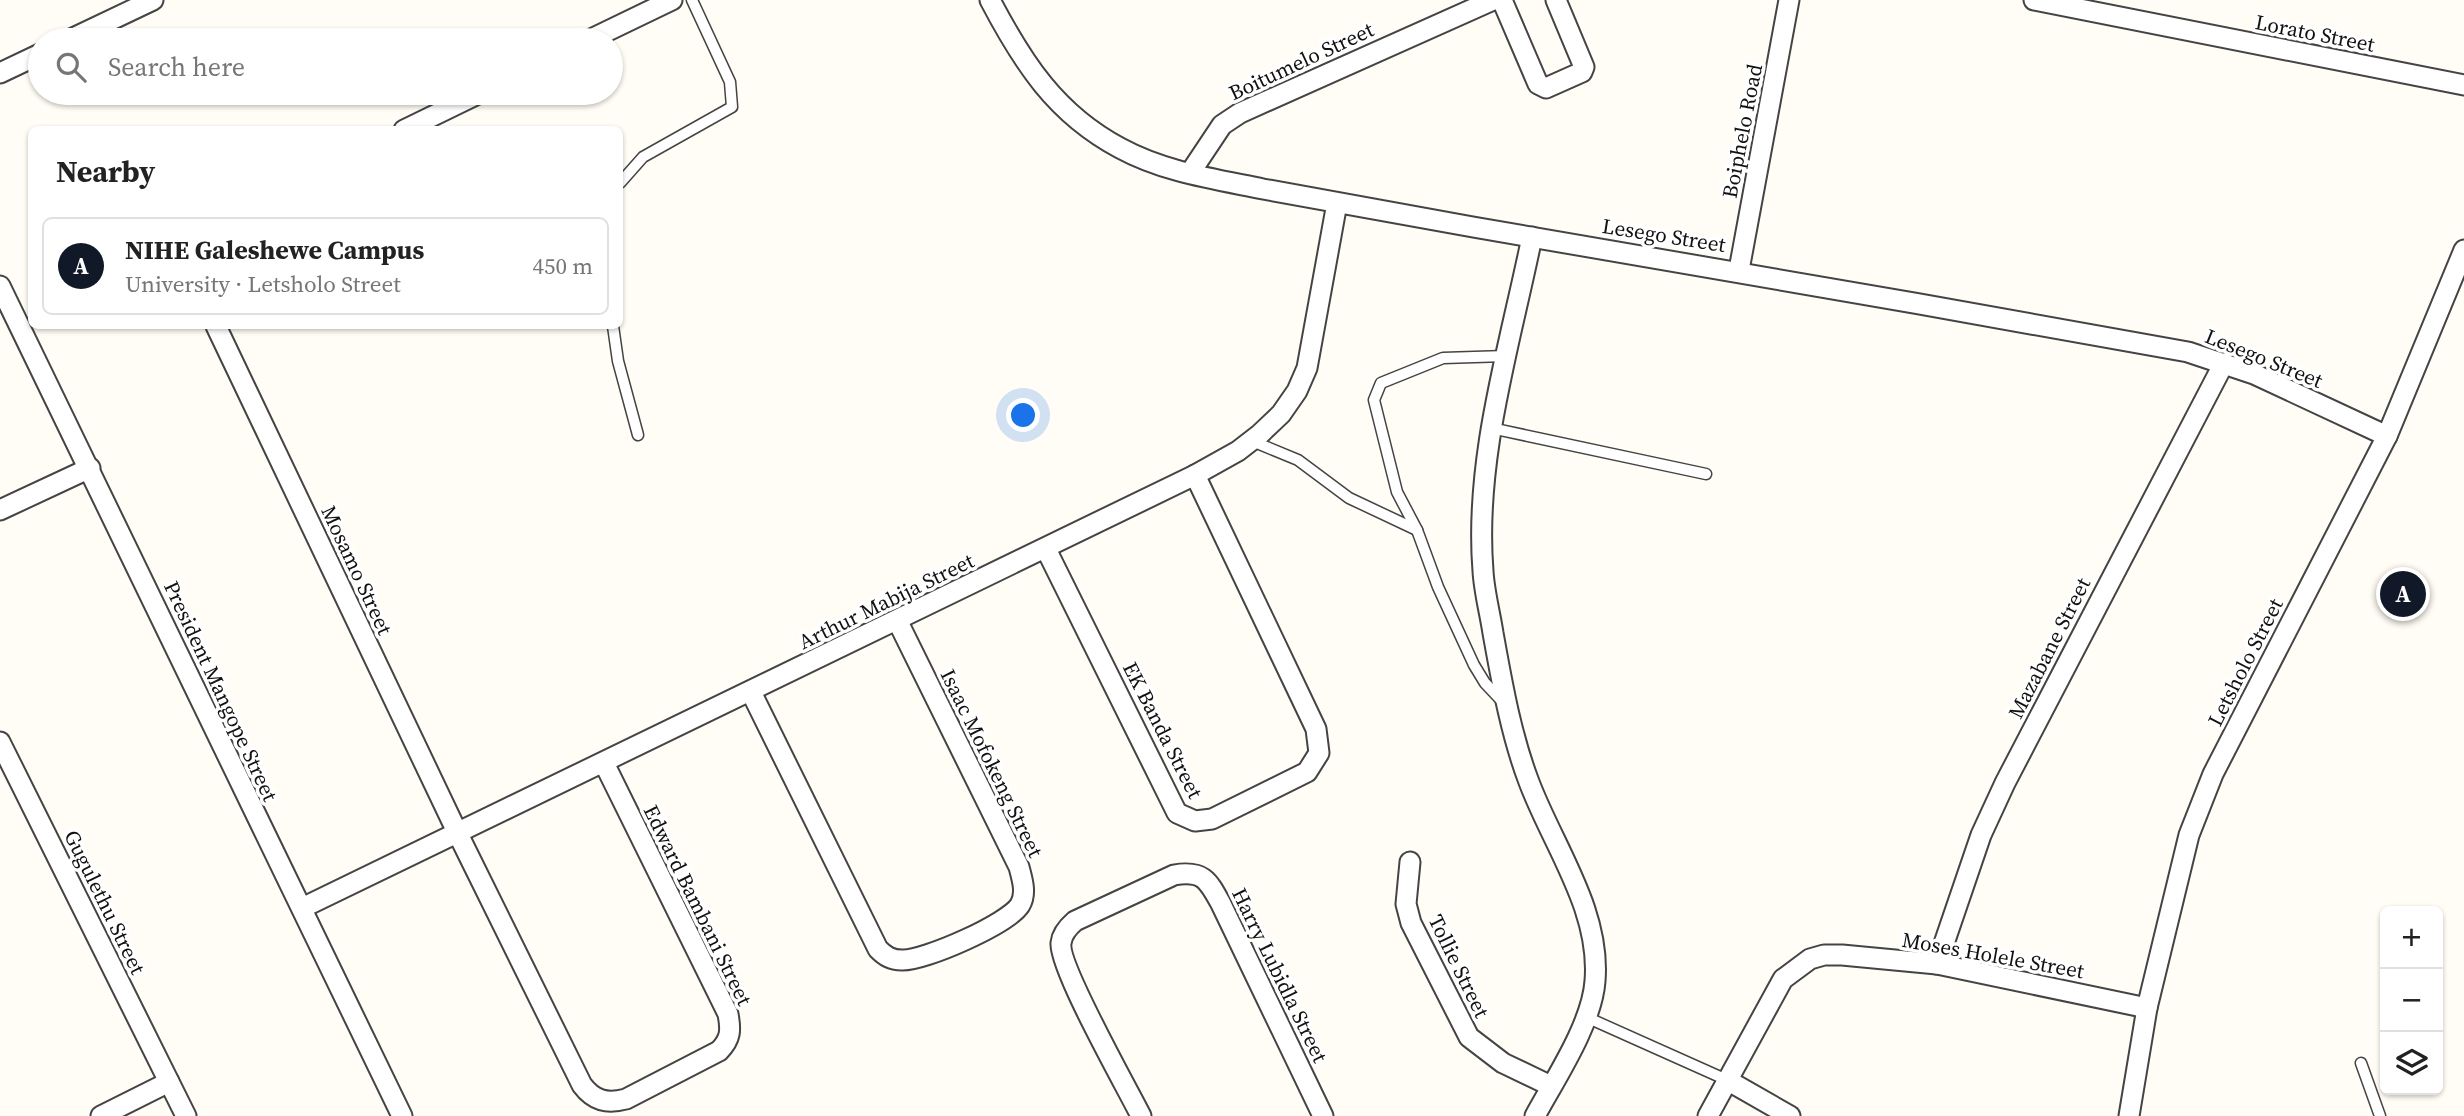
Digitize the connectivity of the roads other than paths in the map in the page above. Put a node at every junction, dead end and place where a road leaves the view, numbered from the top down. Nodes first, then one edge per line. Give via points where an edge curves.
1 (153, 0) edge
2 (672, 0) edge
3 (692, 0) edge
4 (990, 0) edge
5 (1493, 0) edge
6 (1502, 0) edge
7 (1556, 0) edge
8 (1789, 0) edge
9 (2034, 0) edge
10 (94, 28) edge
11 (614, 28) edge
12 (28, 60) edge
13 (0, 73) edge
14 (2464, 85) edge
15 (455, 105) edge
16 (412, 126) edge
17 (1190, 173) junction
18 (623, 180) edge
19 (1337, 203) junction
20 (1532, 237) junction
21 (2464, 250) edge
22 (1739, 270) junction
23 (0, 288) edge
24 (217, 329) edge
25 (613, 329) edge
26 (1508, 356) junction
27 (2224, 363) junction
28 (1490, 428) junction
29 (638, 435) dead end
30 (2387, 436) junction
31 (1252, 440) junction
32 (90, 468) junction
33 (1706, 474) dead end
34 (1195, 475) junction
35 (0, 510) edge
36 (1418, 530) junction
37 (1046, 549) junction
38 (897, 620) junction
39 (751, 692) junction
40 (1507, 706) junction
41 (0, 742) edge
42 (604, 763) junction
43 (458, 834) junction
44 (1410, 862) dead end
45 (302, 908) junction
46 (1937, 964) junction
47 (2147, 1008) junction
48 (1586, 1017) junction
49 (2361, 1063) dead end
50 (1727, 1080) junction
51 (169, 1082) junction
52 (1551, 1086) junction
53 (101, 1116) edge
54 (186, 1116) edge
55 (402, 1116) edge
56 (1141, 1116) edge
57 (1323, 1116) edge
58 (1535, 1116) edge
59 (1708, 1116) edge
60 (1790, 1116) edge
61 (2129, 1116) edge
62 (2379, 1116) edge

1 - 10 street
2 - 11 street
3 - 18 lane via 730,82 732,107 643,157
4 - 17 street, Lesego Street via 1014,43 1063,110 1123,150
5 - 17 street, Boitumelo Street via 1240,113 1222,125
6 - 7 street via 1538,84 1546,88 1584,67
8 - 22 street, Boiphelo Road
9 - 14 street, Lorato Street
12 - 13 street
15 - 16 street
17 - 19 street, Lesego Street
19 - 20 street, Lesego Street
19 - 31 street, Arthur Mabija Street via 1307,368 1281,414
20 - 22 street, Lesego Street
20 - 26 street
21 - 30 street, Letsholo Street
22 - 27 street, Lesego Street via 2188,352
23 - 32 street, President Mangope Street
24 - 43 street, Mosamo Street
25 - 29 lane
26 - 28 street
26 - 36 lane via 1443,358 1381,383 1376,390 1374,400 1396,492
27 - 30 street, Lesego Street
27 - 46 street, Mazabane Street via 2001,791
28 - 33 lane
28 - 40 street via 1483,488 1483,573
30 - 47 street, Letsholo Street via 2213,774 2189,835
31 - 34 street, Arthur Mabija Street
31 - 36 lane via 1298,460 1349,498
32 - 35 street
32 - 45 street, President Mangope Street
34 - 37 street, Arthur Mabija Street
34 - 37 street, EK Banda Street via 1316,729 1319,753 1307,772 1212,819 1195,821 1177,813
36 - 40 lane via 1474,665
37 - 38 street, Arthur Mabija Street
38 - 39 street, Arthur Mabija Street
38 - 39 street, Isaac Mofokeng Street via 1019,867 1024,893 1009,916 931,954 901,961 887,958 878,949
39 - 42 street, Arthur Mabija Street
40 - 48 street via 1528,781 1569,869 1594,946 1595,983
41 - 51 street, Gugulethu Street
42 - 43 street, Arthur Mabija Street
42 - 43 street, Edward Bambani Street via 728,1014 731,1032 719,1051 626,1099 597,1099 582,1085
43 - 45 street, Arthur Mabija Street
44 - 52 street, Tollie Street via 1406,904 1411,923 1469,1037 1503,1063
45 - 55 street, President Mangope Street
46 - 47 street, Moses Holele Street
46 - 50 street, Moses Holele Street via 1842,955 1810,959 1783,979
47 - 61 street, Letsholo Street
48 - 50 lane
48 - 52 street
49 - 62 lane
50 - 59 street, Moses Holele Street
50 - 60 street
51 - 53 street
51 - 54 street, Gugulethu Street
52 - 58 street
56 - 57 street, Harry Lubidla Street via 1075,986 1060,944 1075,921 1174,875 1190,872 1203,876 1213,888

